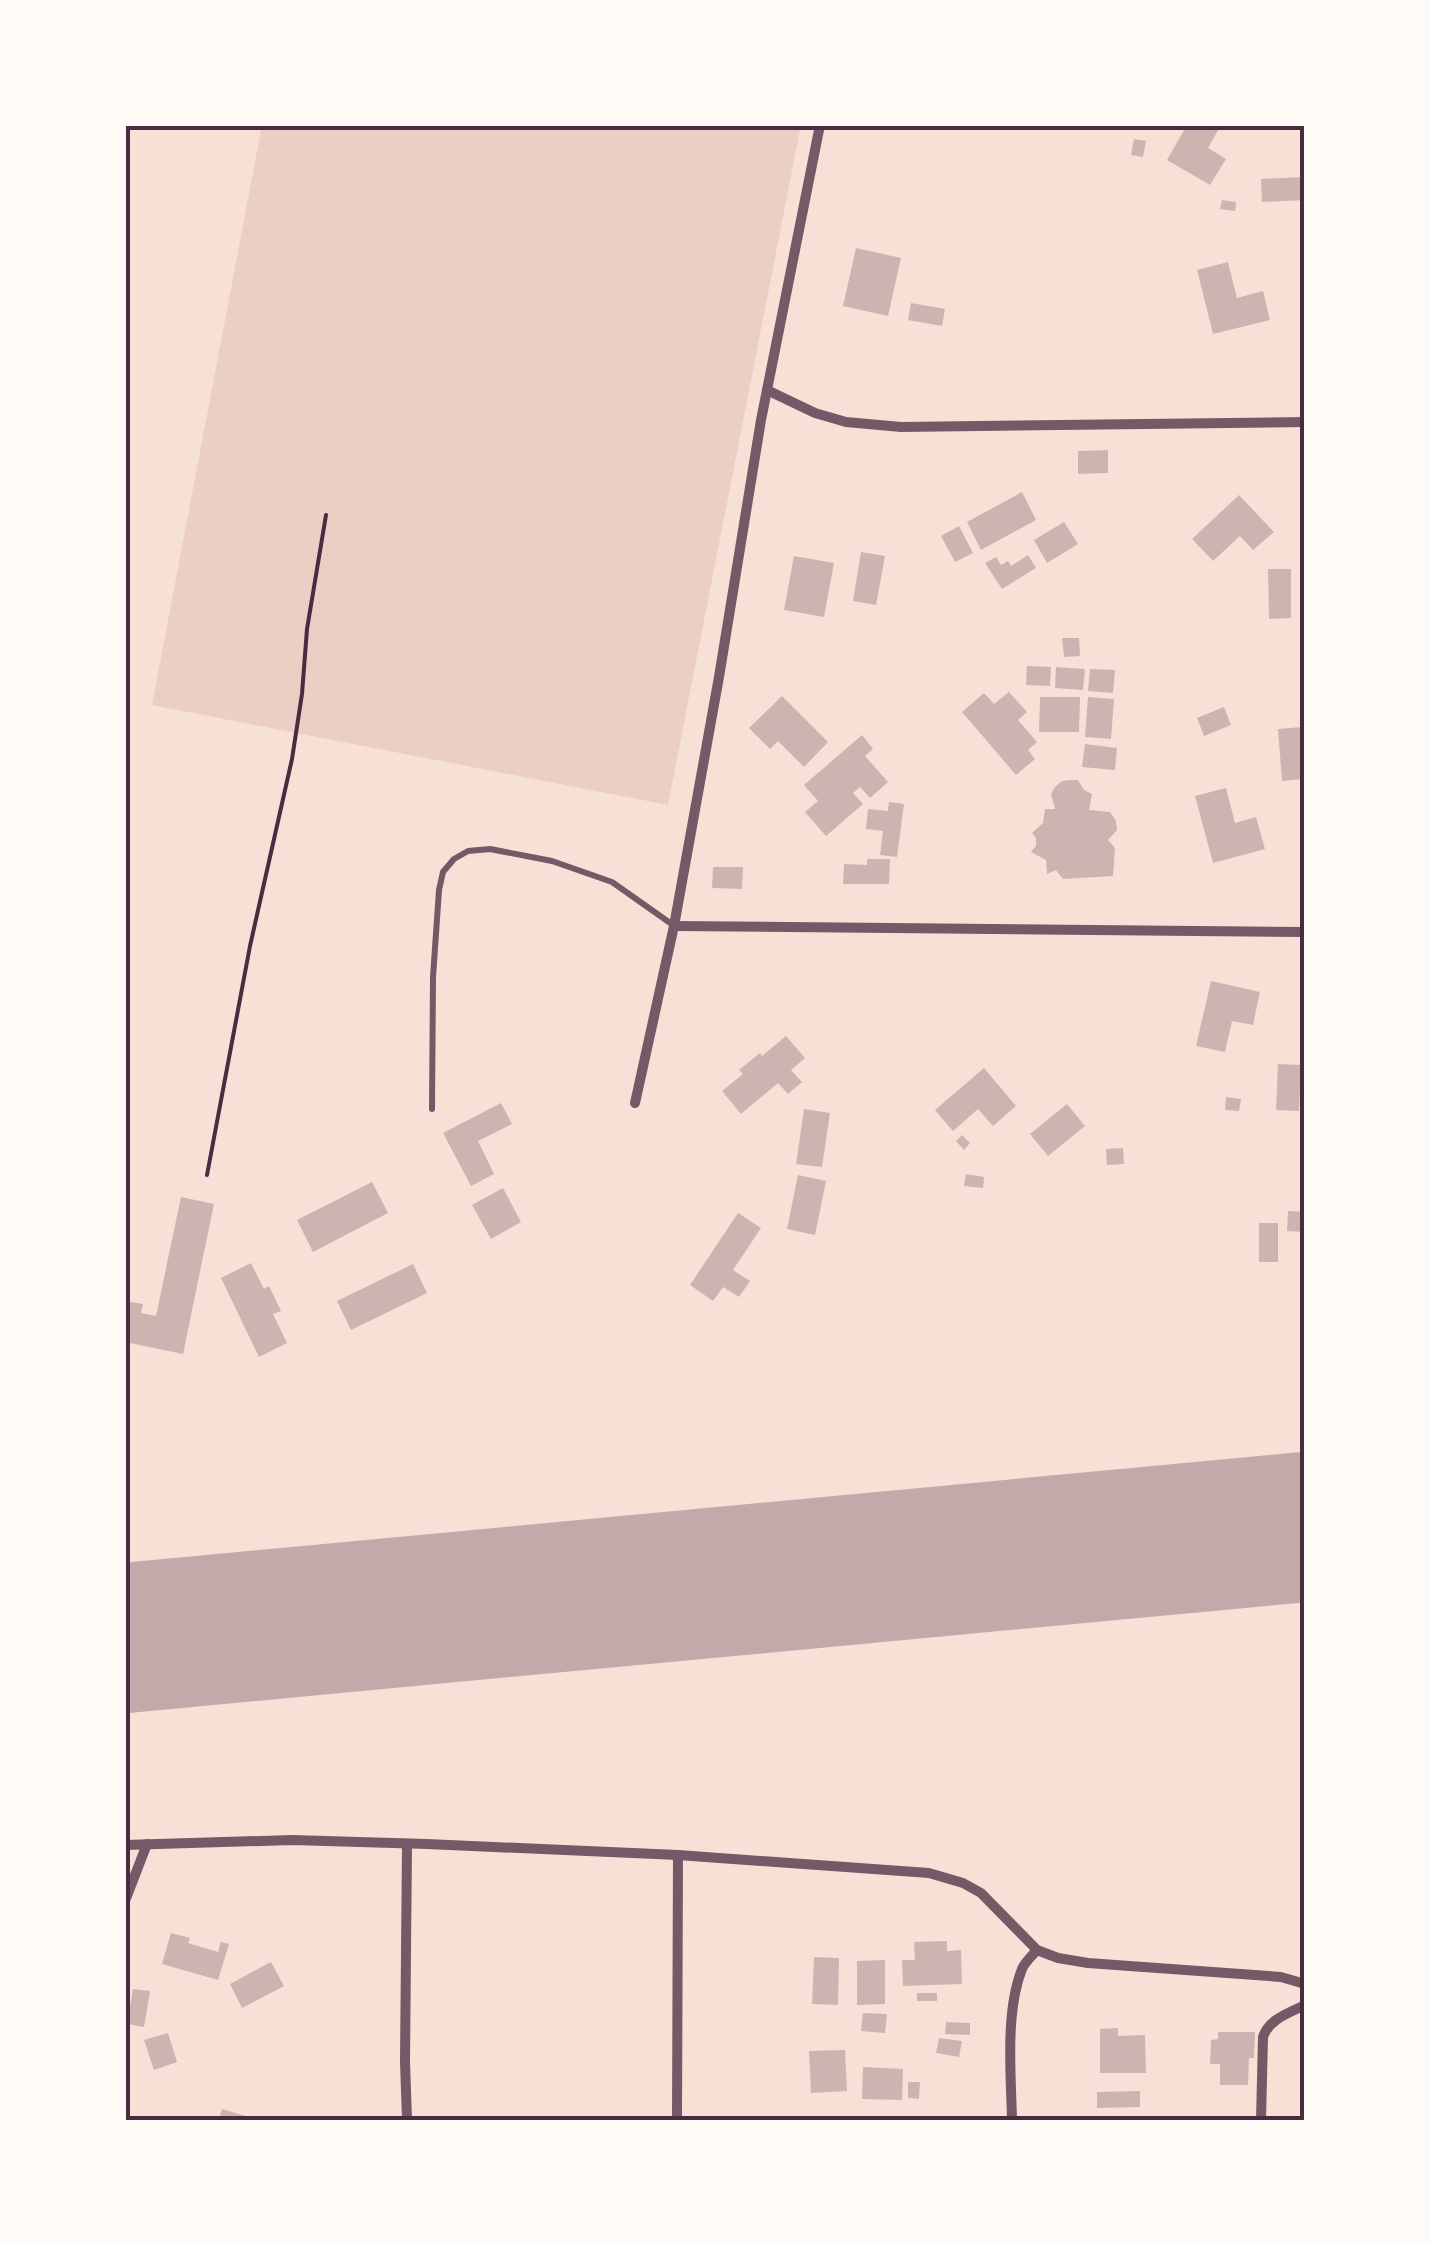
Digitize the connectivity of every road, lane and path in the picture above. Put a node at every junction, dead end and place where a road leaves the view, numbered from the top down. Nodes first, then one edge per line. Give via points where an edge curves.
1 (820, 125) edge
2 (767, 390) junction
3 (1305, 422) edge
4 (326, 516) dead end
5 (674, 926) junction
6 (1305, 932) edge
7 (635, 1102) dead end
8 (432, 1108) dead end
9 (206, 1175) dead end
10 (148, 1844) junction
11 (407, 1844) junction
12 (125, 1845) edge
13 (678, 1856) junction
14 (125, 1901) edge
15 (1036, 1950) junction
16 (1305, 1984) edge
17 (1305, 2005) edge
18 (407, 2120) edge
19 (676, 2120) edge
20 (1012, 2120) edge
21 (1261, 2120) edge

1 - 2 street
2 - 3 street via 830,418 901,427
2 - 5 street
4 - 9 path via 292,759
5 - 6 street
5 - 7 street
5 - 8 lane via 612,882 552,861 490,849 454,859 439,890
10 - 11 street
10 - 12 street
10 - 14 street
11 - 13 street
11 - 18 street
13 - 15 street via 929,1873 981,1893
13 - 19 street
15 - 16 street via 1088,1963
15 - 20 street via 1023,1966 1014,2000
17 - 21 street via 1273,2022 1262,2037

